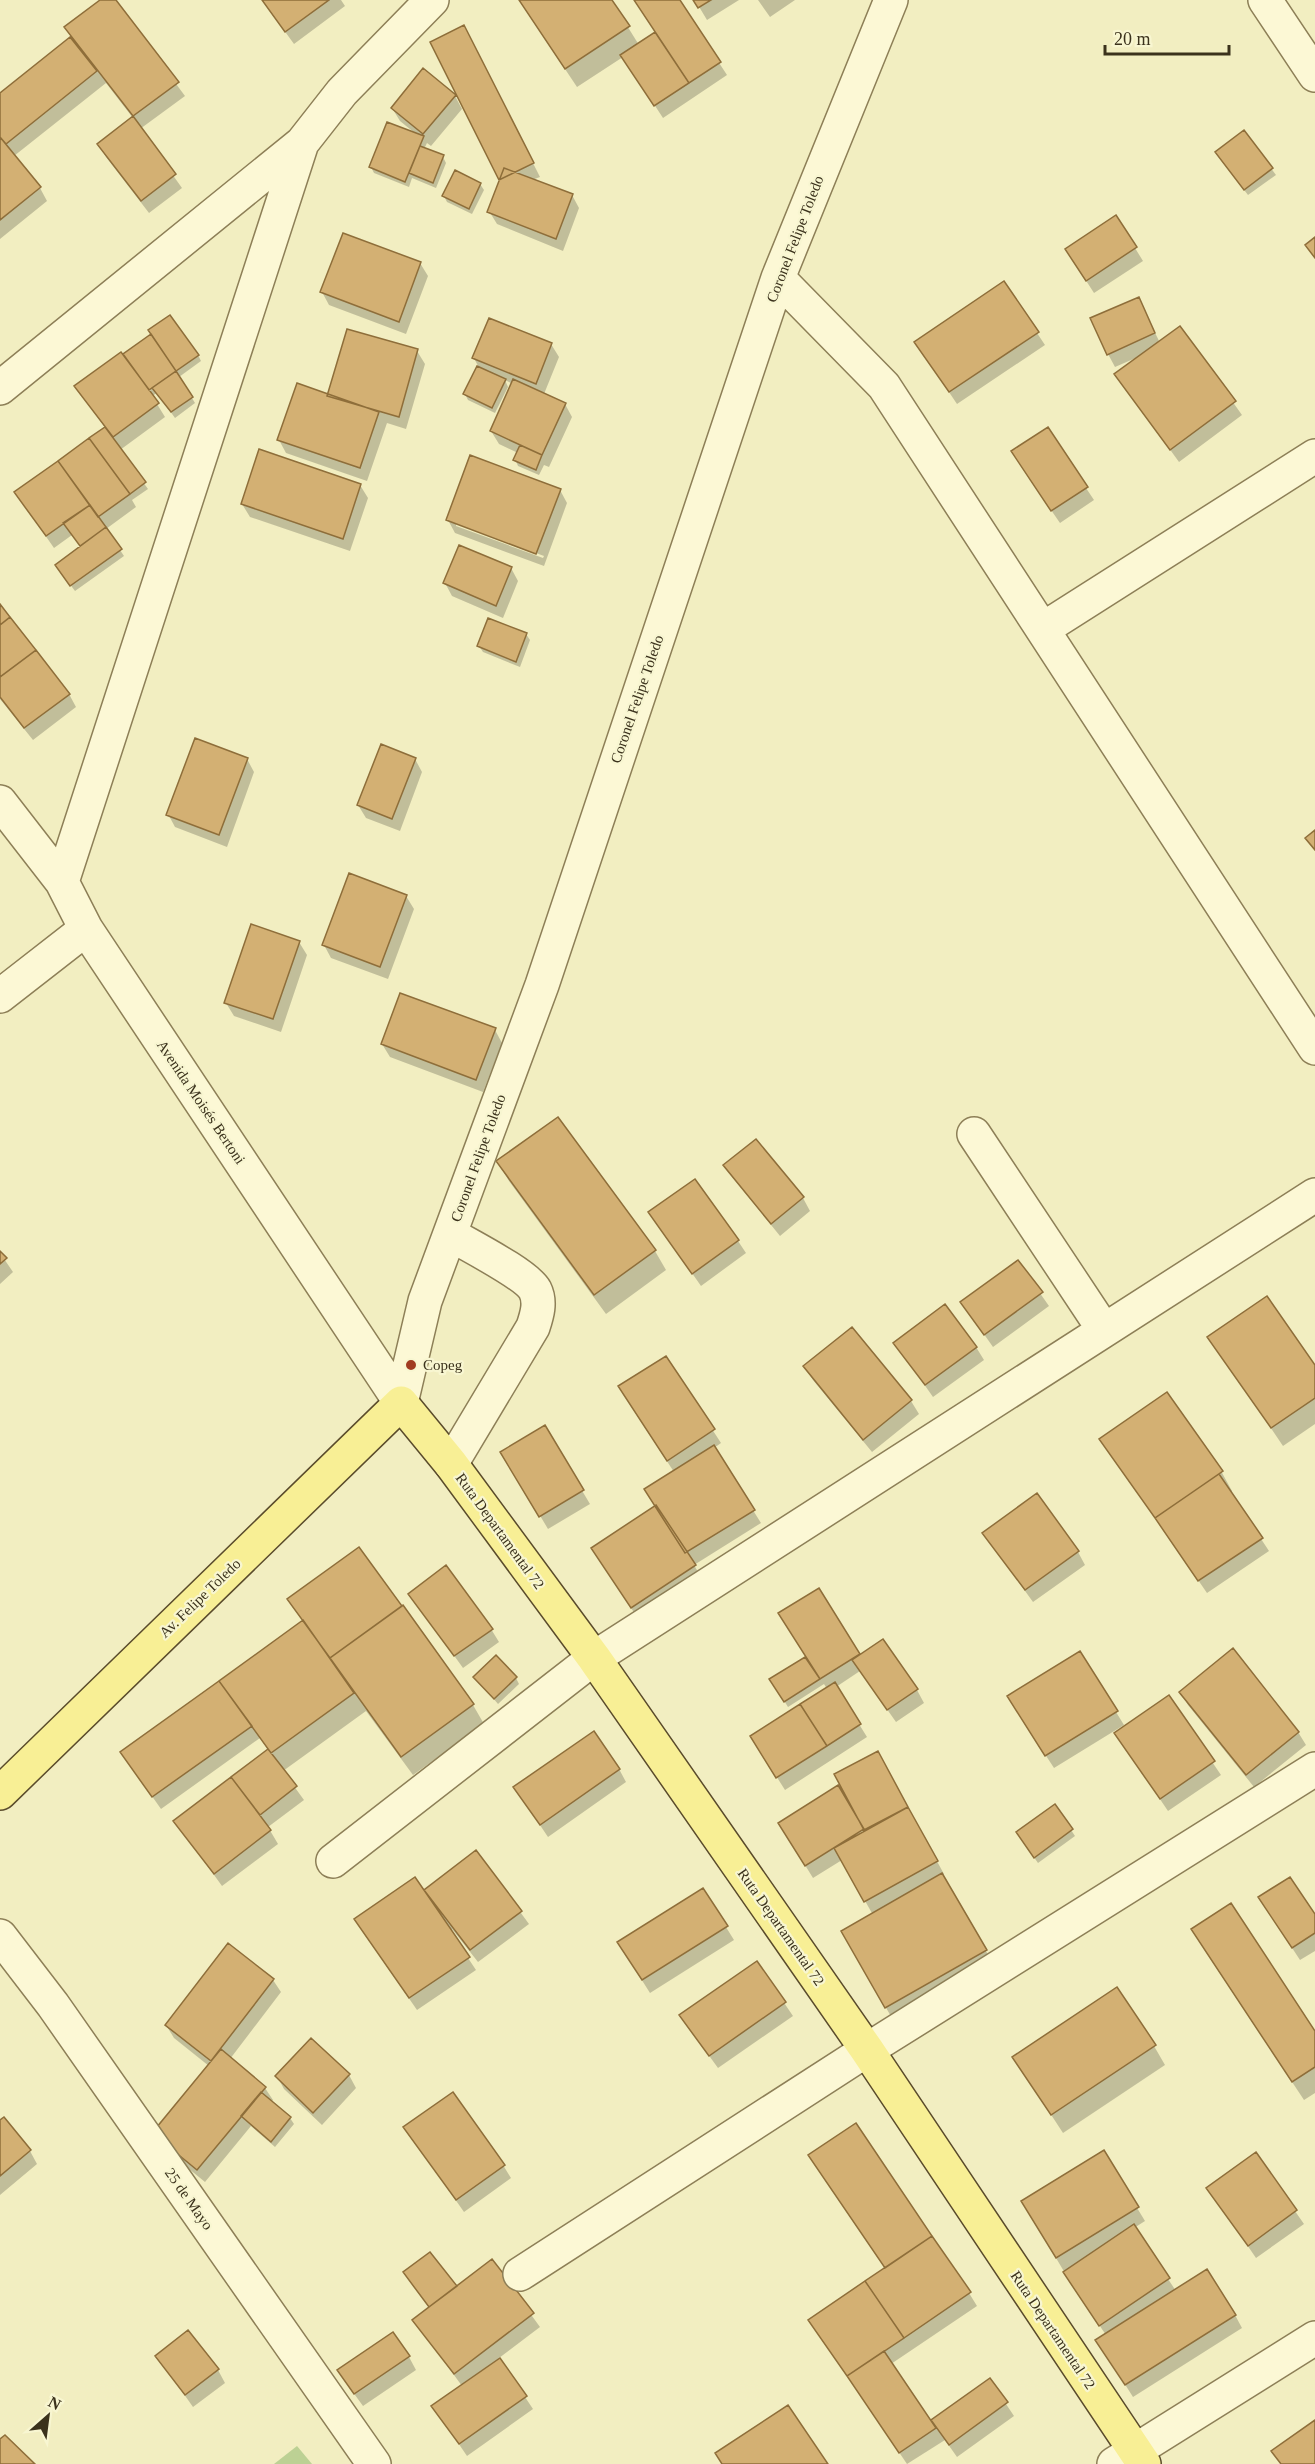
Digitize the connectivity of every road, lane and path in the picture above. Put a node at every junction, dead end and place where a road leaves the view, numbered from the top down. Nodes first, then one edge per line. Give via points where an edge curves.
1 (432, 0) edge
2 (891, 0) edge
3 (1265, 0) edge
4 (1315, 75) edge
5 (302, 144) junction
6 (778, 278) junction
7 (0, 388) edge
8 (1315, 456) edge
9 (1042, 629) junction
10 (0, 802) edge
11 (62, 882) junction
12 (86, 928) junction
13 (0, 996) edge
14 (1315, 1048) edge
15 (975, 1134) dead end
16 (1315, 1195) edge
17 (450, 1234) junction
18 (1104, 1330) junction
19 (401, 1403) junction
20 (451, 1464) junction
21 (594, 1658) junction
22 (1315, 1769) edge
23 (0, 1793) edge
24 (333, 1861) dead end
25 (0, 1936) edge
26 (867, 2050) junction
27 (520, 2274) dead end
28 (1315, 2338) edge
29 (1131, 2460) edge
30 (374, 2464) edge

1 - 5 street via 342,92
2 - 6 street, Coronel Felipe Toledo
3 - 4 street
5 - 7 street
5 - 11 street
6 - 9 street via 884,386
6 - 17 street, Coronel Felipe Toledo via 542,985
8 - 9 street
9 - 14 street
10 - 11 street, Avenida Moisés Bertoni
11 - 12 street, Avenida Moisés Bertoni
12 - 13 street
12 - 19 street, Avenida Moisés Bertoni
15 - 18 street
16 - 18 street
17 - 19 street, Coronel Felipe Toledo via 425,1301
17 - 20 street via 523,1278 535,1291 539,1310 533,1327
18 - 21 street
19 - 20 main road, Ruta Departamental 72
19 - 23 main road, Av. Felipe Toledo
20 - 21 main road, Ruta Departamental 72
21 - 24 street
21 - 26 main road, Ruta Departamental 72
22 - 26 street
25 - 30 street, 25 de Mayo via 53,2005
26 - 27 street
26 - 29 main road, Ruta Departamental 72
28 - 29 street

